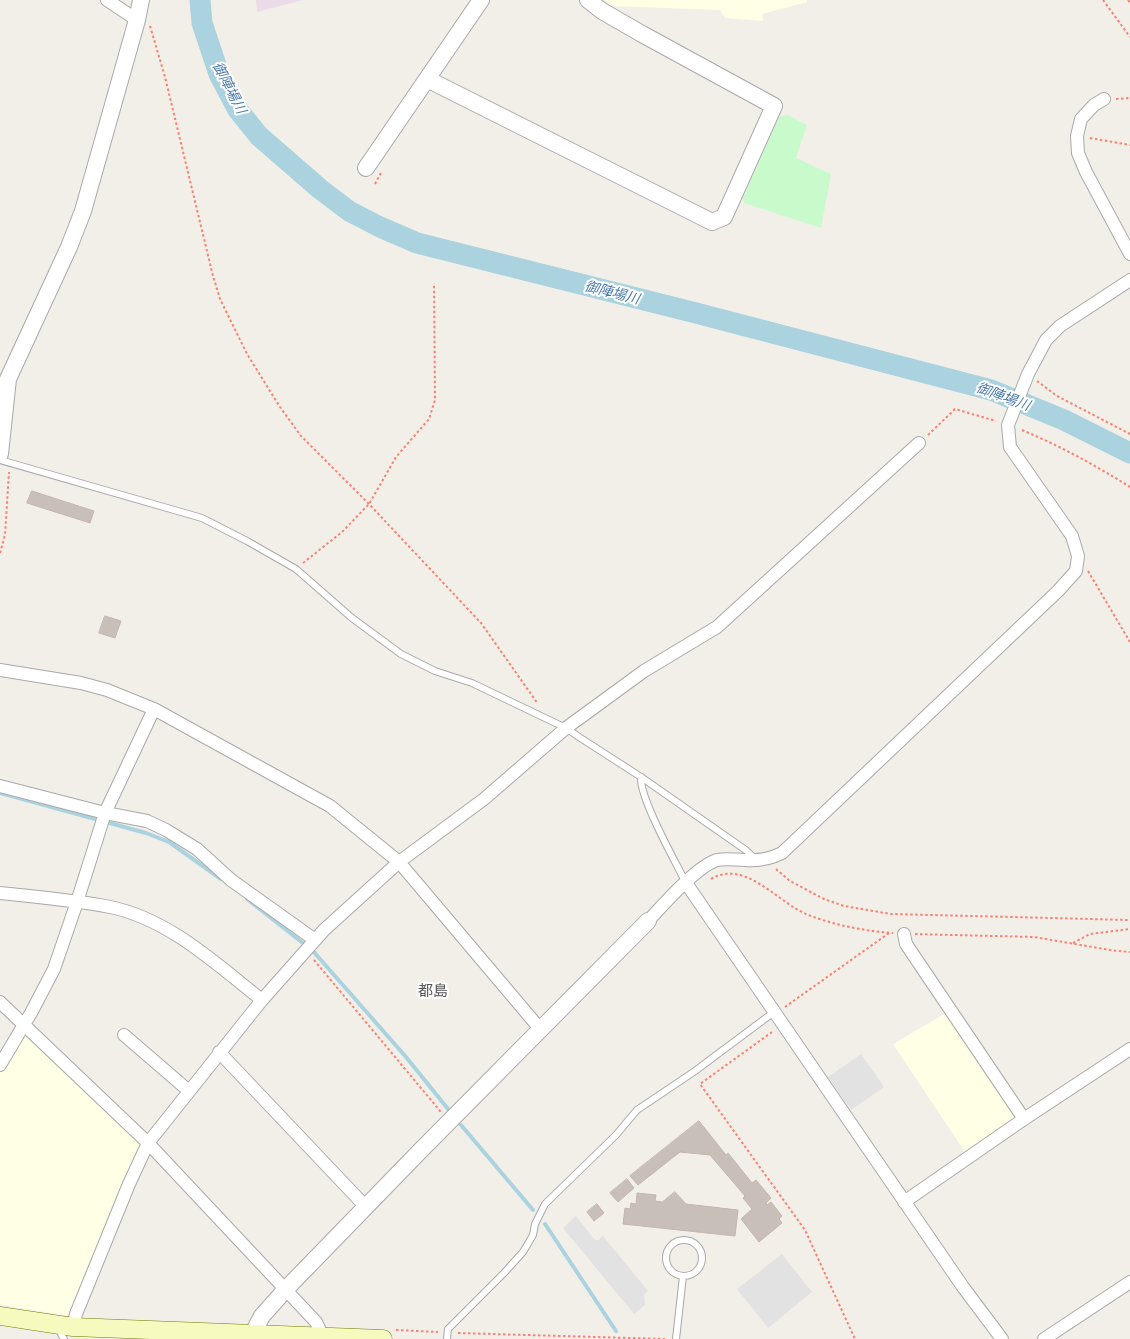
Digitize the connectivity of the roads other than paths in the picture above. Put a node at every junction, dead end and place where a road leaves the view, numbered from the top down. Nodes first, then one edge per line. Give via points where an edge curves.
1 (107, 0) edge
2 (481, 0) edge
3 (588, 0) edge
4 (141, 2) edge
5 (138, 20) junction
6 (427, 79) junction
7 (1104, 99) dead end
8 (366, 168) dead end
9 (1130, 254) edge
10 (1130, 280) edge
11 (4, 377) edge
12 (919, 443) road end
13 (0, 454) edge
14 (0, 460) edge
15 (0, 670) edge
16 (154, 710) junction
17 (566, 728) junction
18 (641, 777) junction
19 (0, 786) edge
20 (105, 813) junction
21 (756, 861) junction
22 (399, 862) junction
23 (689, 886) junction
24 (0, 893) edge
25 (77, 902) junction
26 (648, 921) joint
27 (904, 934) road end
28 (315, 940) junction
29 (262, 1000) junction
30 (0, 1002) edge
31 (774, 1012) junction
32 (24, 1025) junction
33 (541, 1030) junction
34 (124, 1035) dead end
35 (1130, 1049) edge
36 (219, 1052) junction
37 (0, 1065) edge
38 (188, 1091) junction
39 (1024, 1118) junction
40 (148, 1143) junction
41 (904, 1202) junction
42 (366, 1207) junction
43 (683, 1276) junction
44 (1130, 1282) edge
45 (286, 1290) junction
46 (0, 1316) edge
47 (66, 1331) edge
48 (389, 1335) edge
49 (240, 1336) edge
50 (332, 1338) edge
51 (447, 1339) edge
52 (676, 1339) edge
53 (1002, 1339) edge
54 (1044, 1339) edge

1 - 5 street
2 - 6 street
3 - 6 street via 602,12 774,106 724,216 712,222
4 - 5 street
5 - 11 street via 83,211 69,247
6 - 8 street
7 - 9 street via 1081,119 1078,153
10 - 21 street via 1060,326 1046,340 1009,421 1010,447 1072,536 1078,556 1076,570 1058,591 782,853
11 - 13 street
12 - 17 street via 717,627 644,671
14 - 17 lane via 202,518 296,569 352,618 401,654 435,671 472,683
15 - 16 street via 81,683
16 - 20 street
16 - 22 street via 330,806
17 - 18 lane
17 - 22 street via 484,799
18 - 21 lane via 747,851
18 - 23 lane via 640,784 656,822
19 - 20 street
20 - 25 street
20 - 28 street via 147,821 166,830 197,849 231,880
21 - 23 street via 716,861 706,866
22 - 28 street
22 - 33 street
23 - 26 street
23 - 31 street
24 - 25 street
25 - 29 street via 111,907 168,930
25 - 32 street via 54,969
26 - 33 street
27 - 39 street via 906,944
28 - 29 street
29 - 36 street
30 - 32 street
31 - 41 street
31 - 51 lane via 637,1110 616,1136 545,1204 523,1252 448,1329
32 - 37 street
32 - 40 street
33 - 42 street
34 - 38 street
35 - 39 street
36 - 38 street
36 - 42 street
38 - 40 street
39 - 41 street
40 - 45 street
40 - 47 street
41 - 53 street
42 - 45 street
43 - 43 lane via 672,1272 666,1262 668,1250 683,1241 694,1244 702,1258 699,1269
43 - 52 lane
44 - 54 street
45 - 49 street
45 - 50 street
46 - 47 main road
47 - 49 main road
48 - 50 main road
49 - 50 main road

